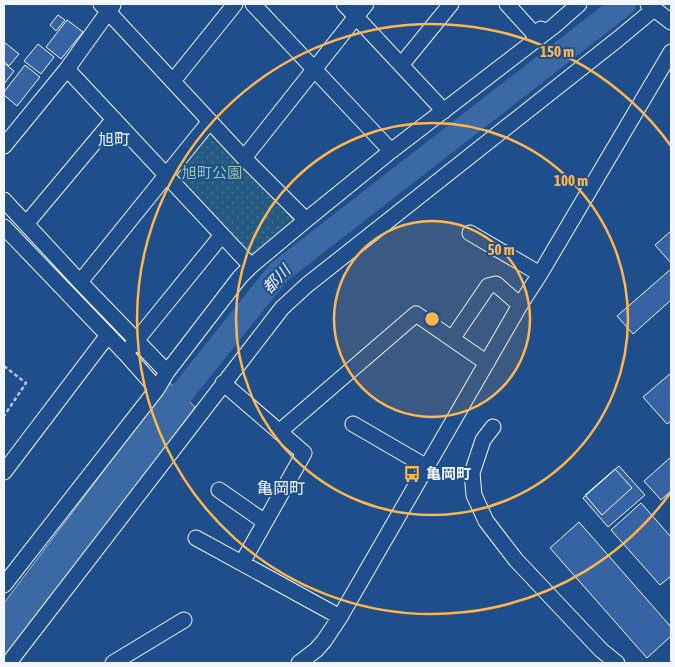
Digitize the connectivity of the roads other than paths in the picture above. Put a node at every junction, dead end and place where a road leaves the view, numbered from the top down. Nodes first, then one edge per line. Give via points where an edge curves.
1 (235, 4) edge
2 (253, 4) edge
3 (344, 4) edge
4 (366, 4) edge
5 (451, 4) edge
6 (507, 4) edge
7 (564, 4) edge
8 (579, 4) edge
9 (107, 6) edge
10 (651, 6) edge
11 (356, 16) junction
12 (671, 22) edge
13 (538, 38) junction
14 (671, 52) edge
15 (402, 64) junction
16 (67, 69) junction
17 (313, 69) junction
18 (173, 81) junction
19 (444, 111) junction
20 (114, 119) junction
21 (210, 121) junction
22 (4, 146) edge
23 (391, 151) junction
24 (244, 158) junction
25 (166, 175) junction
26 (4, 200) edge
27 (306, 220) junction
28 (26, 224) junction
29 (4, 227) edge
30 (470, 233) dead end
31 (222, 235) junction
32 (251, 266) junction
33 (540, 274) junction
34 (80, 282) junction
35 (520, 305) junction
36 (108, 335) junction
37 (452, 339) junction
38 (136, 340) junction
39 (126, 354) junction
40 (487, 363) junction
41 (167, 372) junction
42 (224, 383) junction
43 (157, 389) junction
44 (353, 424) dead end
45 (493, 427) dead end
46 (279, 432) junction
47 (427, 466) junction
48 (4, 472) edge
49 (219, 490) dead end
50 (265, 522) junction
51 (196, 538) dead end
52 (242, 564) junction
53 (4, 585) edge
54 (340, 617) junction
55 (184, 620) dead end
56 (10, 659) edge
57 (113, 663) edge
58 (299, 663) edge
59 (617, 663) edge

1 - 18 street
2 - 17 street
3 - 11 street
4 - 11 street
5 - 15 street
6 - 13 street
7 - 13 street via 543,25
8 - 13 street
9 - 16 street
9 - 18 street
10 - 12 street
10 - 42 street via 618,39 306,285 282,308
11 - 15 street
11 - 17 street
13 - 19 street
14 - 33 street
15 - 19 street
16 - 20 street
16 - 22 street
17 - 23 street
17 - 24 street
18 - 21 street
19 - 23 street
20 - 25 street
20 - 28 street
21 - 24 street
21 - 25 street
23 - 27 street
24 - 27 street
25 - 31 street
25 - 34 street
26 - 28 street
27 - 32 street
28 - 34 street
29 - 36 street
30 - 33 street
31 - 32 street
31 - 38 street
32 - 41 street
33 - 35 street
34 - 38 street
35 - 37 street via 496,284 488,286
35 - 40 street
36 - 39 street
36 - 48 street
37 - 40 street
37 - 46 street via 416,314
38 - 39 street
38 - 41 street
39 - 43 street
40 - 47 street
41 - 43 street
42 - 46 street
42 - 56 street
43 - 53 street
44 - 47 street
45 - 59 street via 483,440 472,473 474,495 486,521 516,560
46 - 50 street via 304,453
47 - 54 street
49 - 50 street
50 - 52 street
51 - 52 street
52 - 54 street
54 - 58 street via 316,650
55 - 57 street

